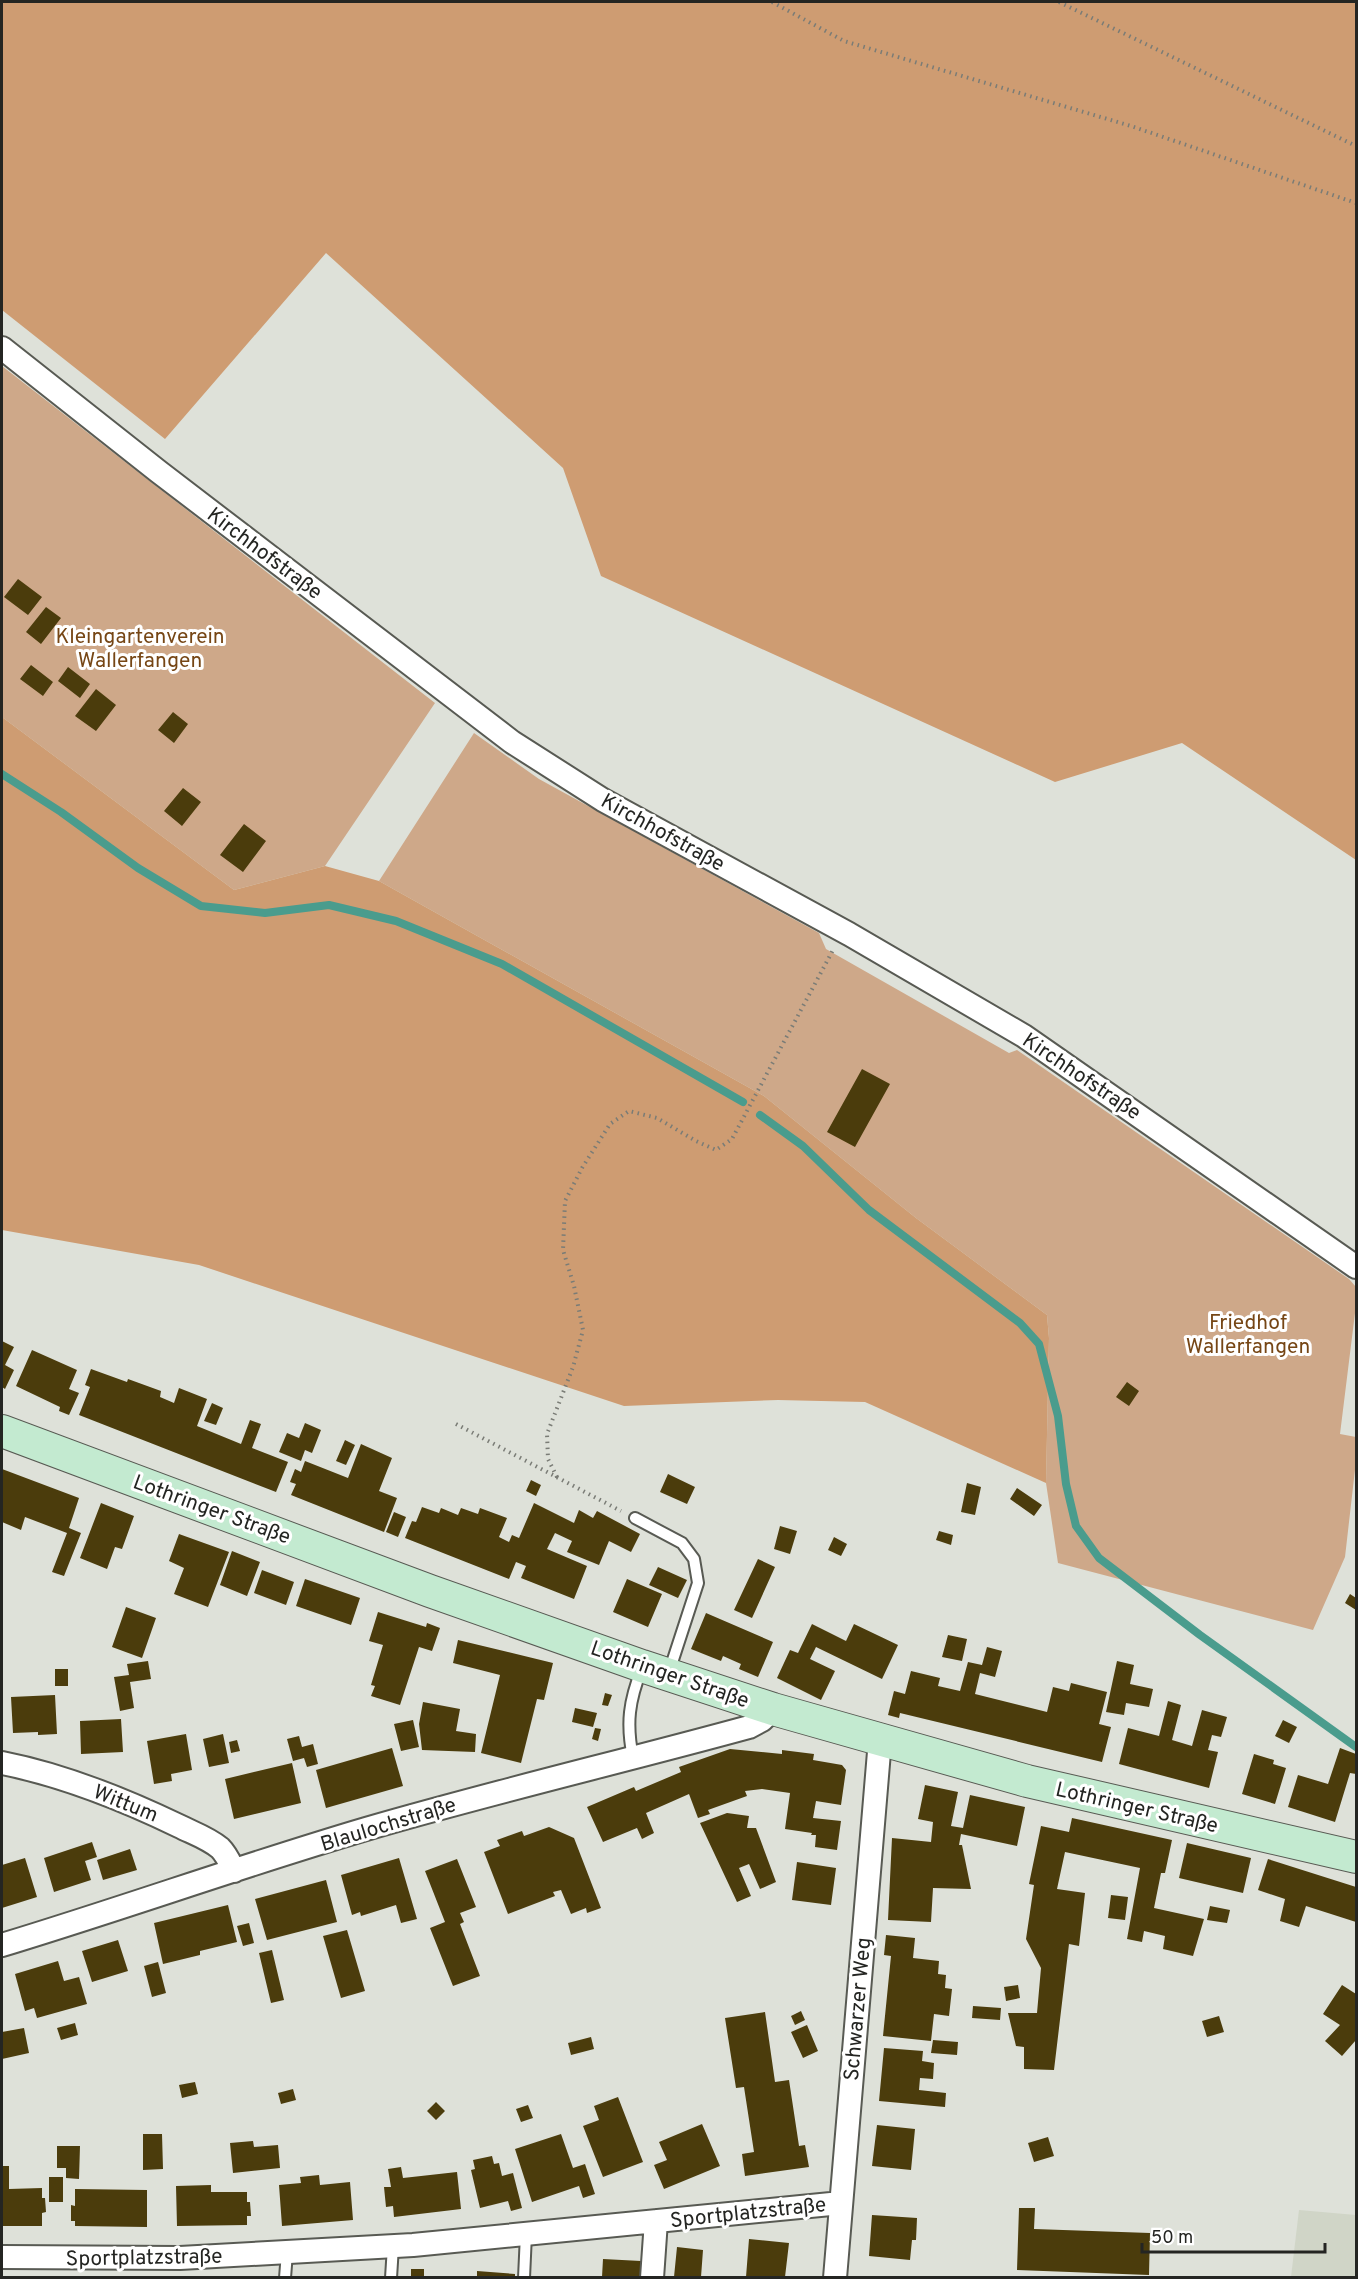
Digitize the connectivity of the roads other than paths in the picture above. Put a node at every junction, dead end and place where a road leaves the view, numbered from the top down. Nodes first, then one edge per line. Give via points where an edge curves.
1 (2, 348) edge
2 (1356, 1267) edge
3 (2, 1431) edge
4 (635, 1518) road end
5 (655, 1671) junction
6 (772, 1709) junction
7 (880, 1740) junction
8 (634, 1758) junction
9 (2, 1763) edge
10 (1356, 1857) edge
11 (234, 1871) junction
12 (2, 1944) edge
13 (841, 2202) junction
14 (656, 2221) junction
15 (526, 2234) junction
16 (393, 2246) junction
17 (287, 2252) junction
18 (2, 2257) edge
19 (285, 2277) edge
20 (391, 2277) edge
21 (524, 2277) edge
22 (652, 2277) edge
23 (835, 2277) edge

1 - 2 street, Kirchhofstraße via 512,742 603,800 843,931 1024,1036
3 - 5 street, Lothringer Straße
4 - 5 lane via 682,1543 694,1559 698,1583
5 - 6 street, Lothringer Straße
5 - 8 lane via 630,1705 628,1734
6 - 7 street, Lothringer Straße
6 - 8 street, Blaulochstraße via 748,1727
7 - 10 street, Lothringer Straße via 1071,1792
7 - 13 street, Schwarzer Weg
8 - 11 street, Blaulochstraße via 479,1797
9 - 11 street, Wittum via 68,1780 165,1820 220,1848
11 - 12 street, Blaulochstraße
13 - 14 street, Sportplatzstraße
13 - 23 street, Schwarzer Weg
14 - 15 street, Sportplatzstraße
14 - 22 street, Sportplatzstraße
15 - 16 street, Sportplatzstraße
15 - 21 lane
16 - 17 street, Sportplatzstraße
16 - 20 lane
17 - 18 street, Sportplatzstraße via 180,2258
17 - 19 lane

